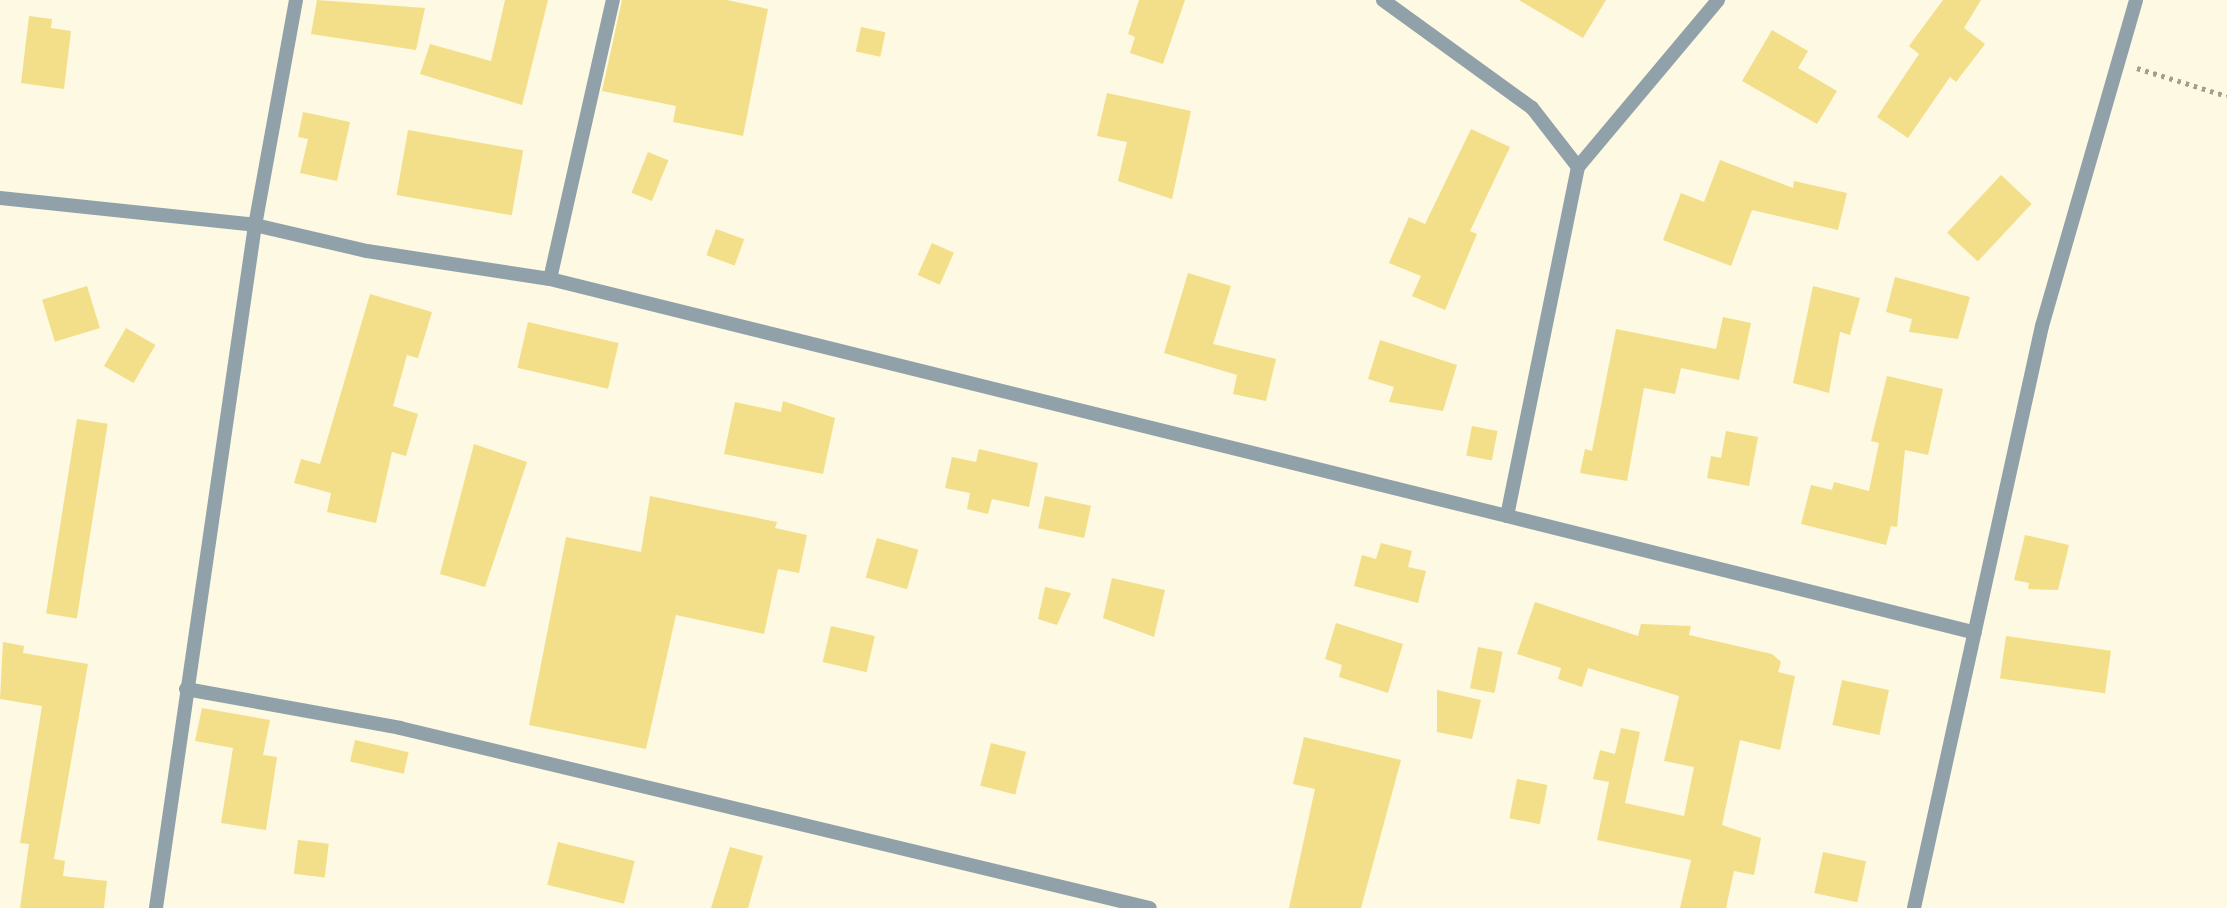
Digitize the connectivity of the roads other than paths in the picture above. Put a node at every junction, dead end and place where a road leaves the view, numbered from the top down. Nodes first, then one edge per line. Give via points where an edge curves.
1 (296, 0) edge
2 (613, 0) edge
3 (1384, 0) edge
4 (1718, 0) edge
5 (2136, 0) edge
6 (1578, 167) junction
7 (0, 198) edge
8 (255, 225) junction
9 (550, 279) junction
10 (1507, 516) junction
11 (1975, 633) junction
12 (186, 689) junction
13 (156, 908) edge
14 (1150, 908) edge
15 (1914, 908) edge

1 - 8 street
2 - 9 street
3 - 6 street via 1532,108
4 - 6 street
5 - 11 street via 2042,326
6 - 10 street
7 - 8 street
8 - 9 street via 367,251
8 - 12 street
9 - 10 street
10 - 11 street
11 - 15 street
12 - 13 street
12 - 14 street via 400,728

